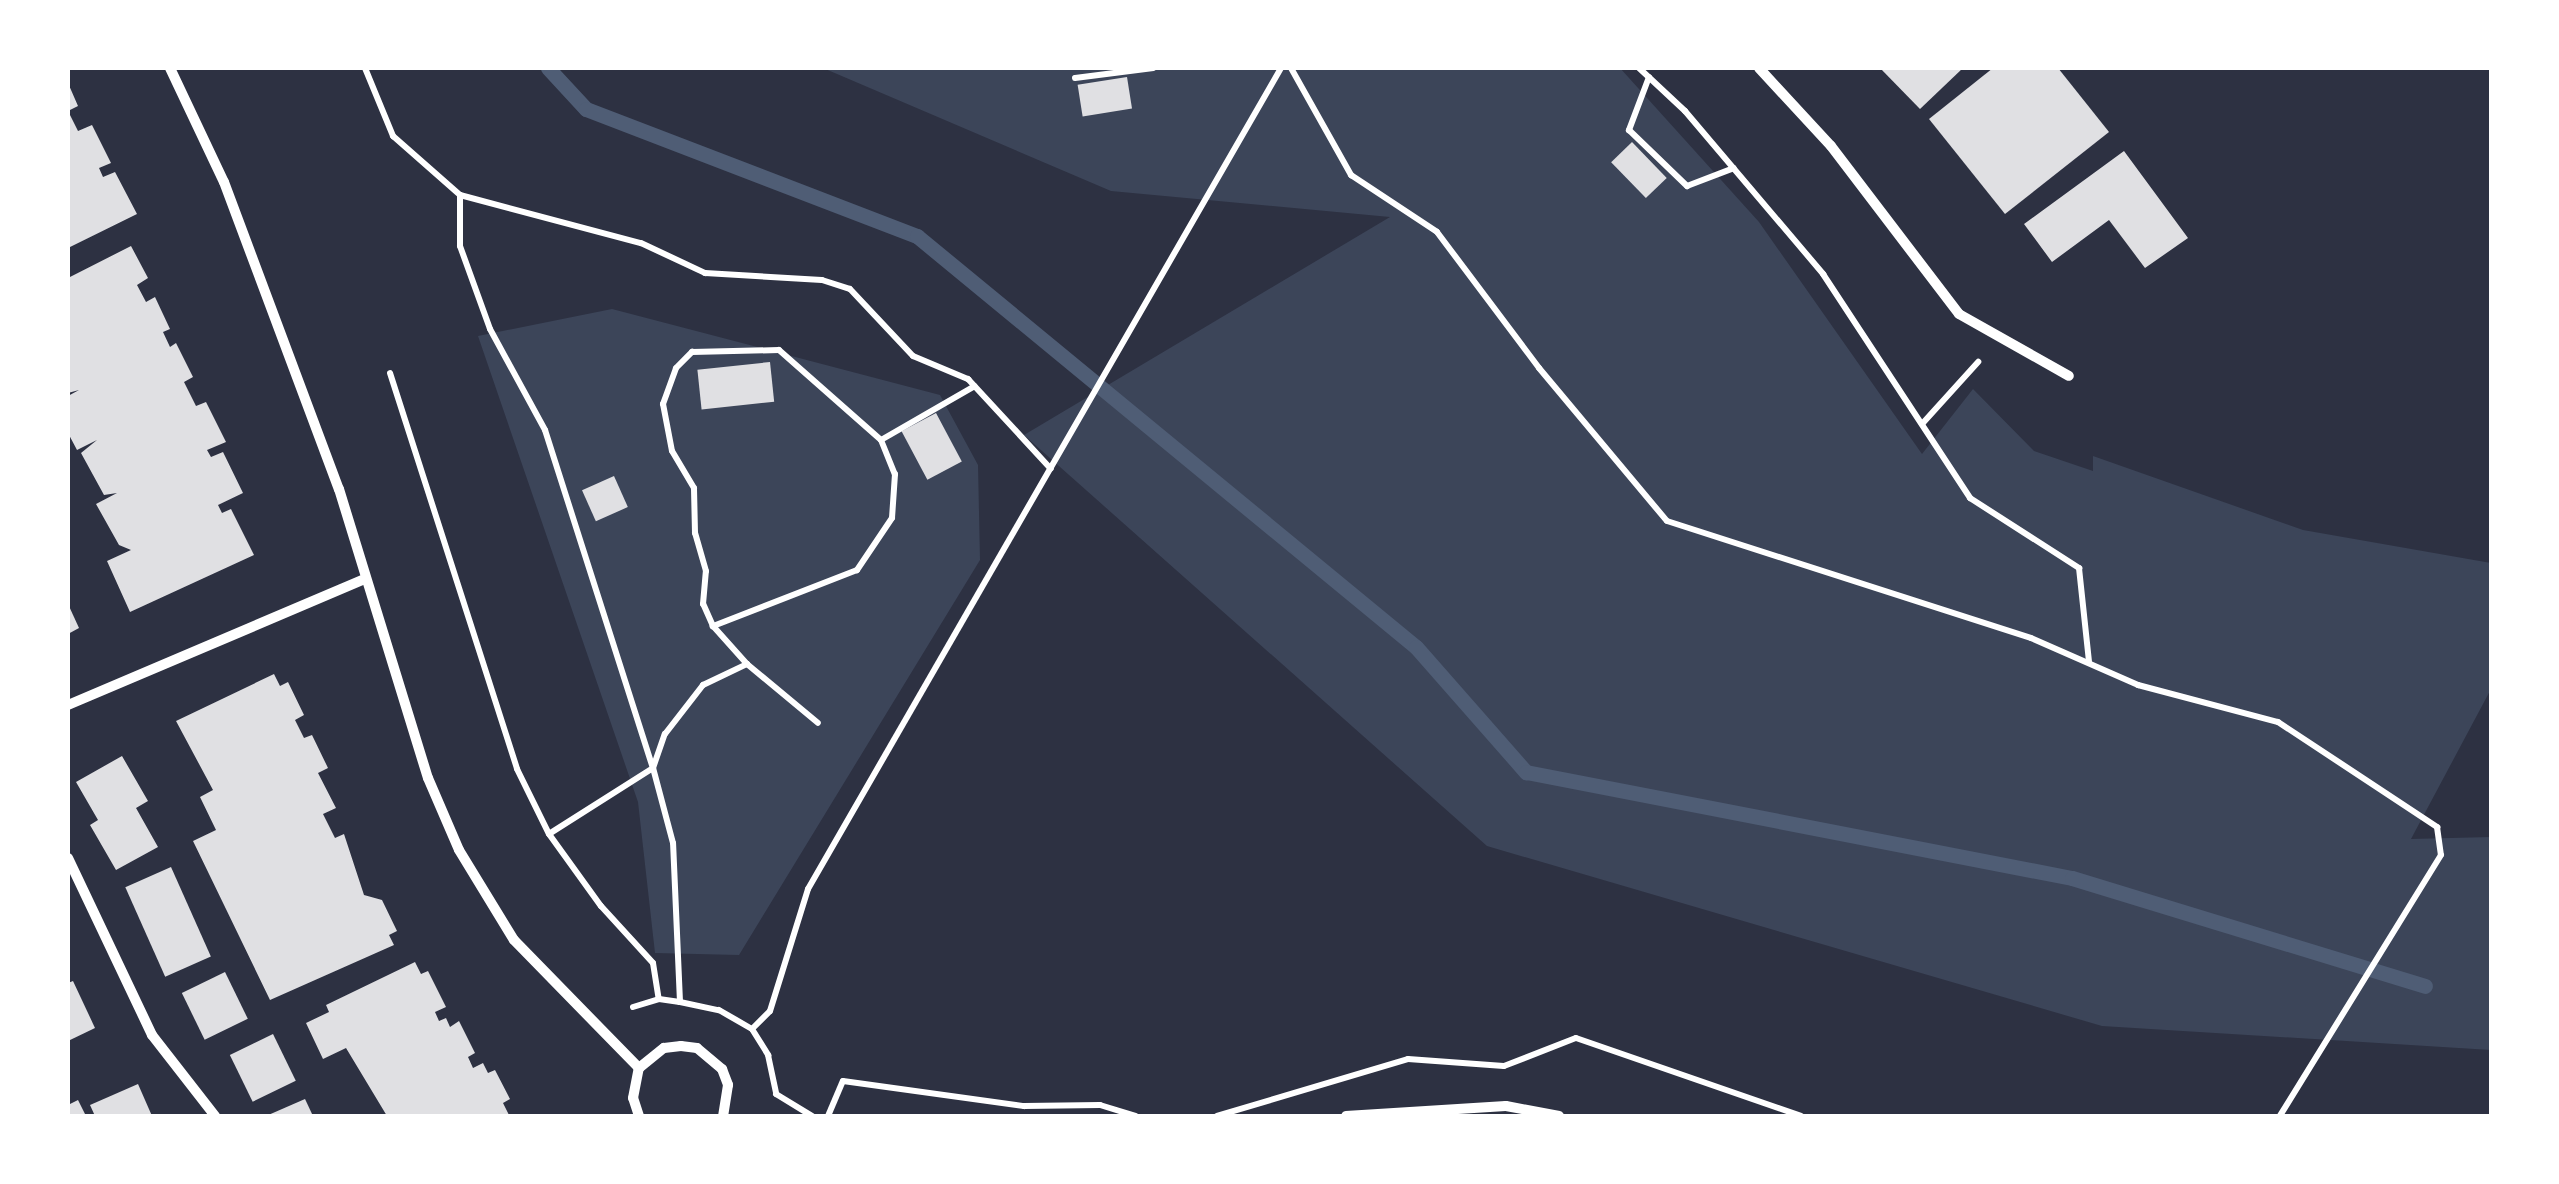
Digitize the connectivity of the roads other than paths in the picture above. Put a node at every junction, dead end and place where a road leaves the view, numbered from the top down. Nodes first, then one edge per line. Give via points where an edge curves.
1 (170, 68) edge
2 (1759, 68) edge
3 (2069, 376) dead end
4 (363, 580) junction
5 (68, 705) edge
6 (68, 858) edge
7 (639, 1068) junction
8 (636, 1115) edge
9 (215, 1116) edge
10 (723, 1116) edge
11 (1346, 1116) edge
12 (1560, 1116) edge

1 - 4 street via 236,215 338,489
2 - 3 street via 1831,146 1959,314
4 - 5 street
4 - 7 street via 459,850 514,940
6 - 9 street via 152,1035
7 - 8 street
7 - 10 street via 664,1048 697,1048 711,1056 728,1085
11 - 12 street via 1506,1106

